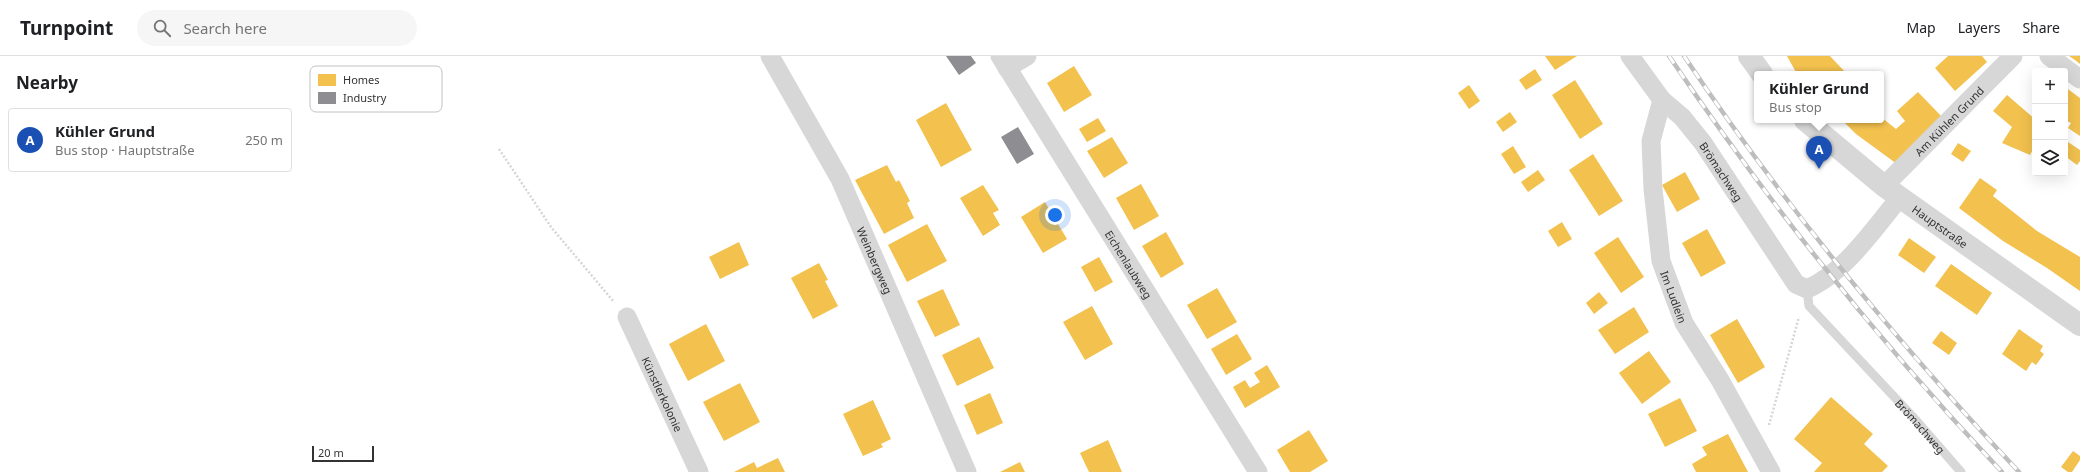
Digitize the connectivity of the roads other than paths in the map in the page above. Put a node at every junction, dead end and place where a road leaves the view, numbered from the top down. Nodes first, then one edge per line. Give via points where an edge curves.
1 (770, 56) edge
2 (1027, 56) edge
3 (1630, 56) edge
4 (1749, 56) edge
5 (2013, 56) edge
6 (2049, 56) edge
7 (1004, 62) edge
8 (1760, 71) edge
9 (2080, 79) edge
10 (1662, 100) junction
11 (1809, 123) edge
12 (1892, 192) junction
13 (1808, 297) junction
14 (627, 317) road end
15 (2080, 325) edge
16 (699, 472) edge
17 (967, 472) edge
18 (1258, 472) edge
19 (1771, 472) edge
20 (1961, 472) edge

1 - 17 street, Weinbergweg via 840,179
2 - 7 street
3 - 10 street, Brömachweg
4 - 8 street
5 - 12 street, Am Kühlen Grund
6 - 9 street
7 - 18 street, Eichenlaubweg
10 - 13 street, Brömachweg via 1682,117 1703,143 1796,284
10 - 19 street, Im Ludlein via 1652,141 1653,189 1661,262 1684,323 1720,380
11 - 12 street, Hauptstraße
12 - 13 street via 1866,238
12 - 15 street, Hauptstraße
13 - 20 lane, Brömachweg
14 - 16 street, Künstlerkolonie

